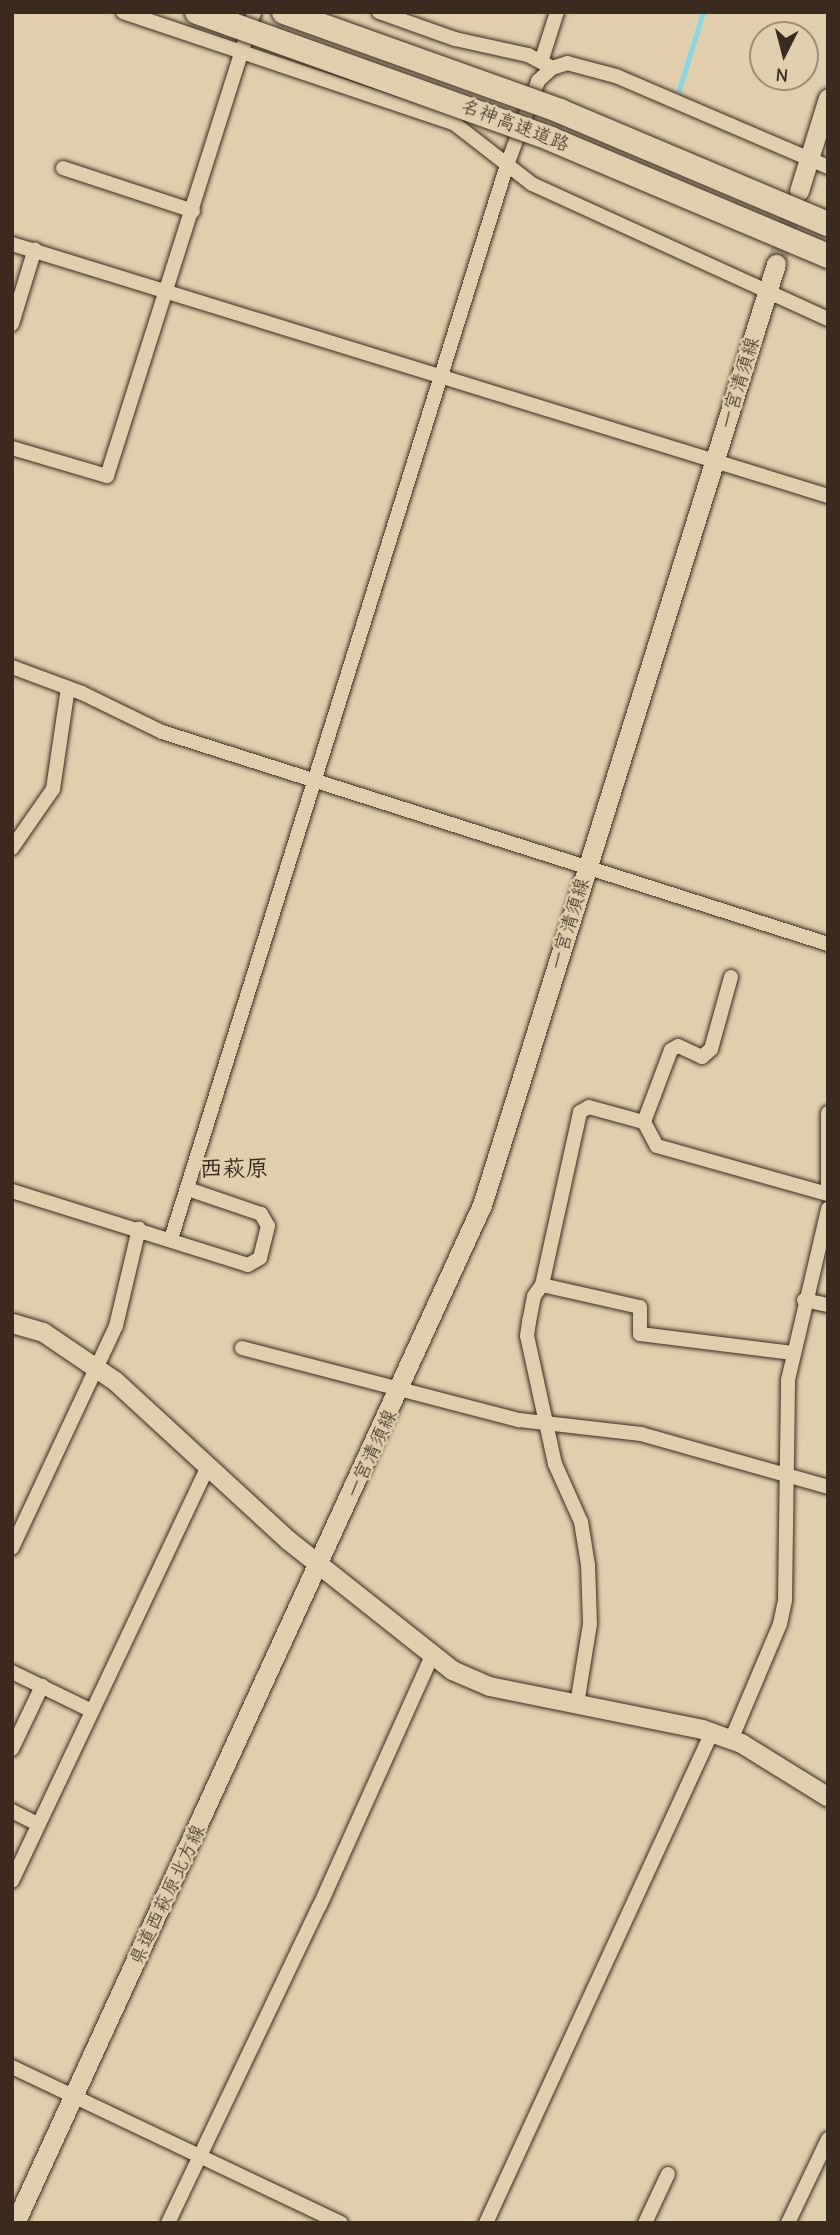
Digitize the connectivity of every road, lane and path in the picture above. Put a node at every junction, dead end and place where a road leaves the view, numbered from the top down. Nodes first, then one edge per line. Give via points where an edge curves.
1 (123, 12) edge
2 (197, 12) edge
3 (254, 12) edge
4 (284, 12) edge
5 (379, 12) edge
6 (557, 12) edge
7 (241, 52) junction
8 (547, 65) junction
9 (828, 98) edge
10 (809, 159) junction
11 (508, 165) junction
12 (828, 167) edge
13 (63, 168) dead end
14 (799, 191) tunnel mouth
15 (193, 211) junction
16 (828, 224) edge
17 (12, 244) edge
18 (35, 250) junction
19 (828, 256) edge
20 (776, 264) tunnel mouth
21 (169, 291) junction
22 (768, 292) junction
23 (828, 318) edge
24 (12, 324) edge
25 (442, 376) junction
26 (12, 448) edge
27 (716, 461) junction
28 (828, 496) edge
29 (12, 667) edge
30 (68, 688) junction
31 (315, 782) junction
32 (12, 848) edge
33 (588, 868) junction
34 (828, 944) edge
35 (732, 977) dead end
36 (828, 1113) edge
37 (643, 1122) junction
38 (828, 1184) edge
39 (188, 1189) junction
40 (12, 1191) edge
41 (828, 1194) edge
42 (828, 1209) edge
43 (139, 1229) junction
44 (172, 1239) junction
45 (542, 1285) junction
46 (804, 1300) junction
47 (828, 1305) edge
48 (12, 1323) edge
49 (242, 1348) dead end
50 (793, 1353) junction
51 (99, 1369) junction
52 (401, 1391) junction
53 (548, 1425) junction
54 (207, 1469) junction
55 (785, 1475) junction
56 (828, 1487) edge
57 (12, 1548) edge
58 (319, 1566) junction
59 (432, 1656) junction
60 (12, 1672) edge
61 (42, 1686) junction
62 (577, 1704) junction
63 (92, 1710) junction
64 (712, 1732) junction
65 (731, 1740) junction
66 (12, 1749) edge
67 (828, 1797) edge
68 (12, 1811) edge
69 (38, 1824) junction
70 (12, 1881) edge
71 (12, 2067) edge
72 (74, 2097) junction
73 (828, 2138) edge
74 (201, 2157) junction
75 (668, 2174) dead end
76 (333, 2221) edge
77 (15, 2223) edge
78 (168, 2223) edge
79 (486, 2223) edge
80 (645, 2223) edge
81 (788, 2223) edge

1 - 7 street
2 - 19 highway, 名神高速道路, bridge via 551,139
3 - 7 street
4 - 16 highway, 名神高速道路, bridge via 559,111
5 - 8 street
6 - 8 street
7 - 11 street via 455,124
7 - 15 street
8 - 10 street via 568,64 616,76
8 - 11 street
9 - 10 main road
10 - 12 street
10 - 14 main road
11 - 22 street via 531,184
11 - 25 street
13 - 15 street
15 - 21 street
17 - 18 street
18 - 21 street
18 - 24 street
20 - 22 main road, 一宮清須線
21 - 25 street
21 - 26 street via 107,476
22 - 23 street
22 - 27 main road, 一宮清須線
25 - 27 street
25 - 31 street
27 - 28 street
27 - 33 main road, 一宮清須線
29 - 30 street
30 - 31 street via 162,732
30 - 32 street via 53,789
31 - 33 street
31 - 39 street
33 - 34 street
33 - 52 main road, 一宮清須線 via 482,1205
35 - 37 street via 711,1049 702,1056 678,1046 671,1050
36 - 38 street
37 - 41 street via 657,1146
37 - 45 street via 589,1107 580,1112
39 - 44 street
39 - 44 street via 261,1214 268,1226 260,1258 248,1265
40 - 43 street
42 - 46 street
43 - 44 street
43 - 51 street via 129,1286
45 - 50 street via 640,1307 640,1334
45 - 53 street via 534,1296 527,1336
46 - 47 street
46 - 50 street
48 - 51 main road via 43,1332
49 - 52 street
50 - 55 street
51 - 54 main road
51 - 57 street
52 - 53 street
52 - 58 main road, 一宮清須線
53 - 55 street via 641,1434
53 - 62 street via 555,1464 581,1522 588,1565 588,1647
54 - 58 main road
54 - 63 street
55 - 56 street
55 - 65 street via 780,1624
58 - 59 main road
58 - 72 main road, 県道西萩原北方線
59 - 62 main road via 489,1686
59 - 74 street
60 - 61 street
61 - 63 street
61 - 66 street
62 - 64 main road
63 - 69 street
64 - 65 main road
64 - 79 street
65 - 67 main road
68 - 69 street
69 - 70 street
71 - 72 street
72 - 74 street
72 - 77 main road, 県道西萩原北方線
73 - 81 street
74 - 76 street
74 - 78 street
75 - 80 street

